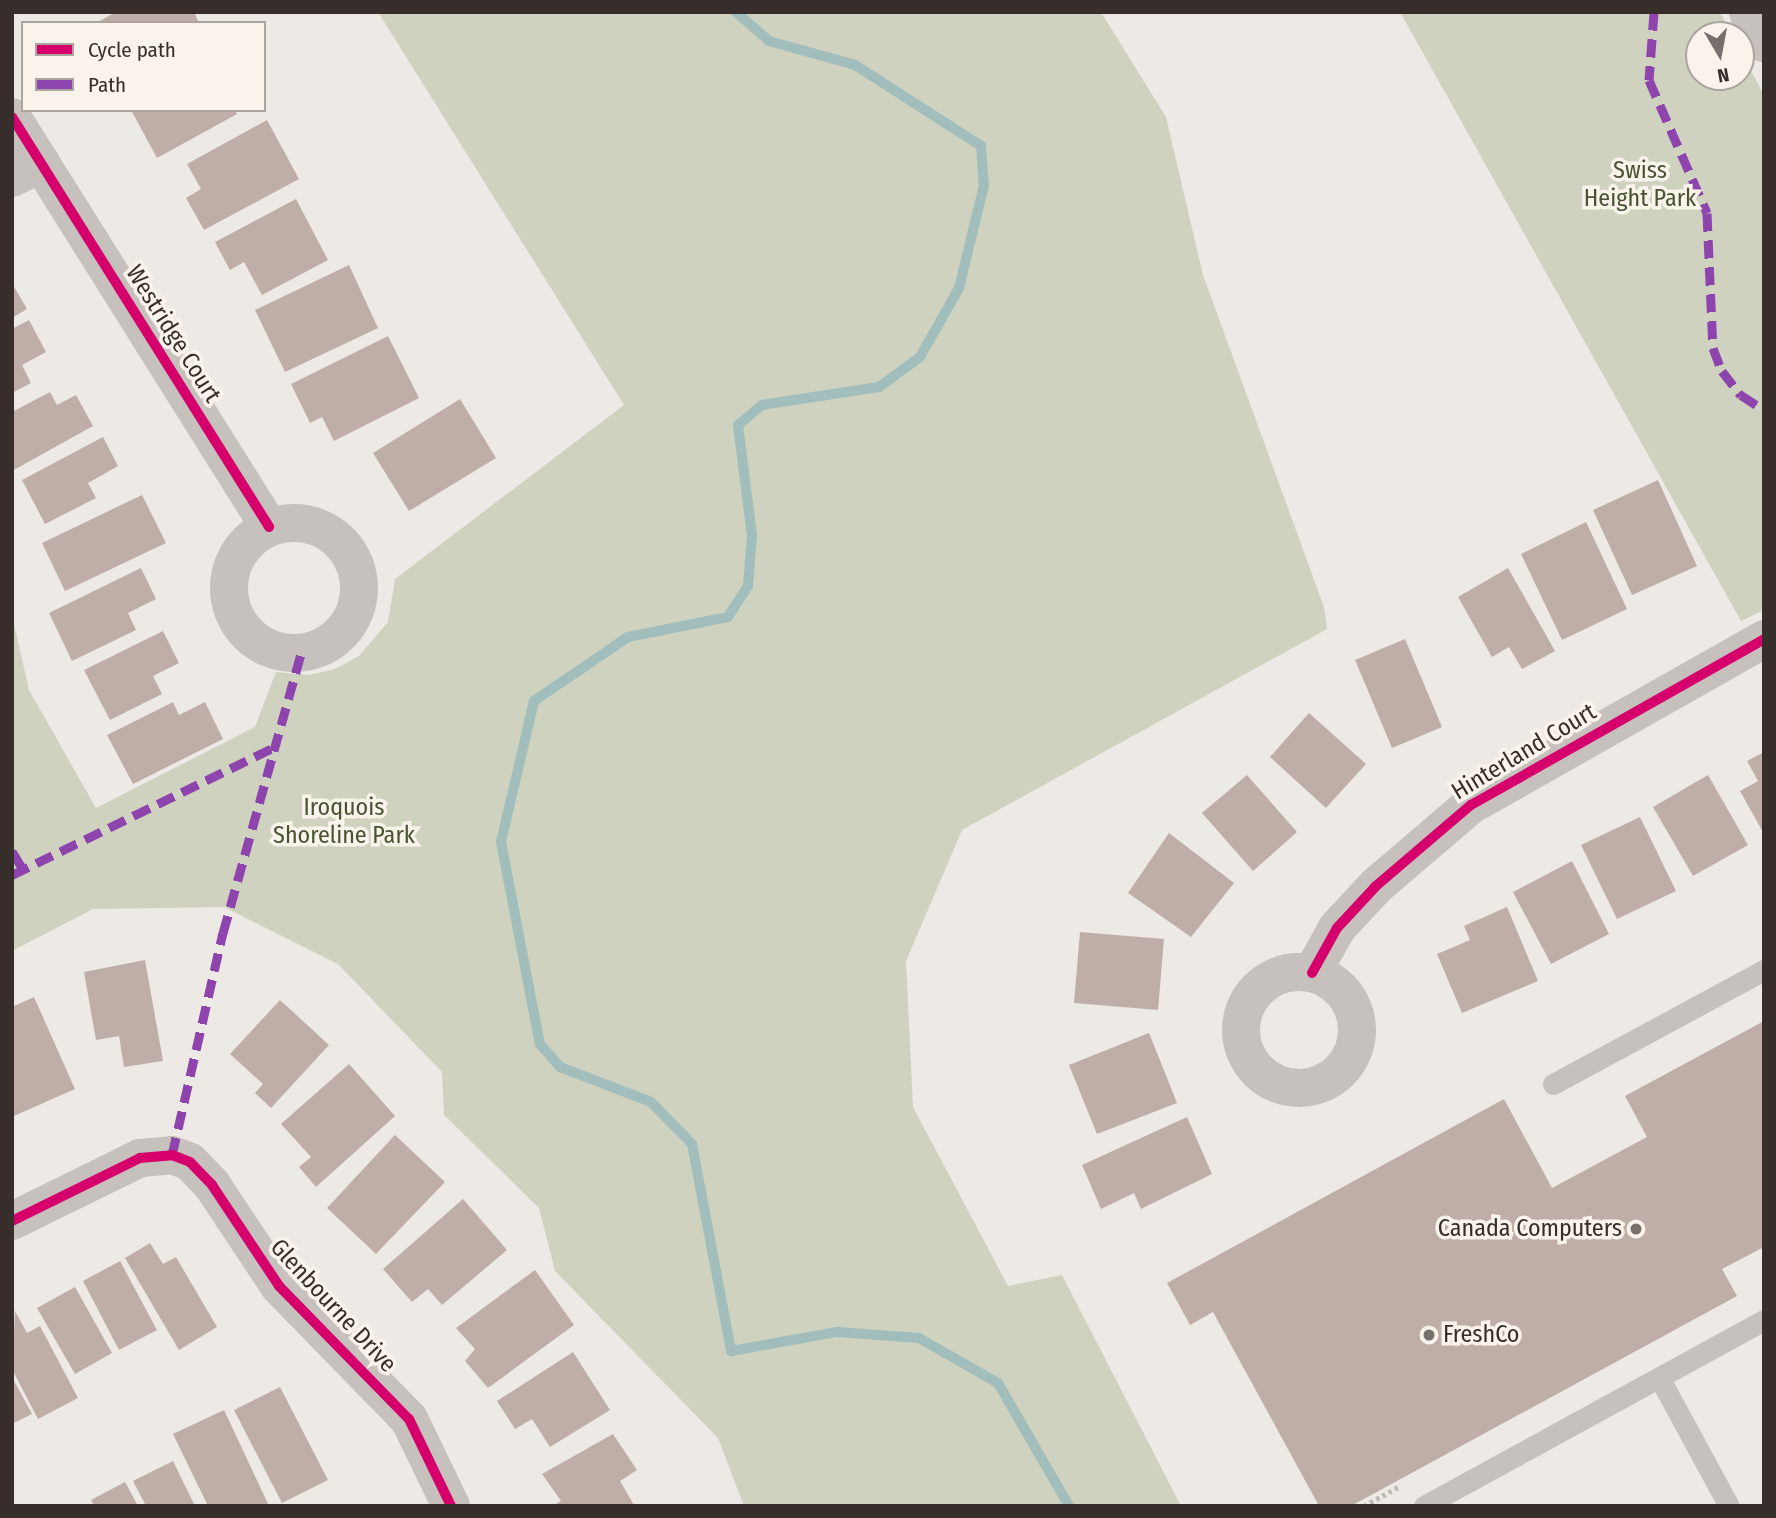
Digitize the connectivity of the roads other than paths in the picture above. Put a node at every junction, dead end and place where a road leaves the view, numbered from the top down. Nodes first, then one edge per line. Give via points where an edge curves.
1 (1748, 12) edge
2 (1764, 43) edge
3 (12, 117) edge
4 (27, 170) edge
5 (269, 527) dead end
6 (1764, 639) edge
7 (1764, 970) edge
8 (1312, 973) dead end
9 (1553, 1084) dead end
10 (12, 1221) edge
11 (1764, 1320) edge
12 (1660, 1378) junction
13 (451, 1506) edge
14 (1424, 1506) edge
15 (1729, 1506) edge

1 - 2 street
3 - 4 street, Westridge Court
4 - 5 street, Westridge Court
6 - 8 street, Hinterland Court via 1471,805 1376,886 1336,928
7 - 9 lane
10 - 13 street, Glenbourne Drive via 140,1158 172,1155 190,1163 212,1185 279,1286 409,1419
11 - 12 lane
12 - 14 lane
12 - 15 lane

